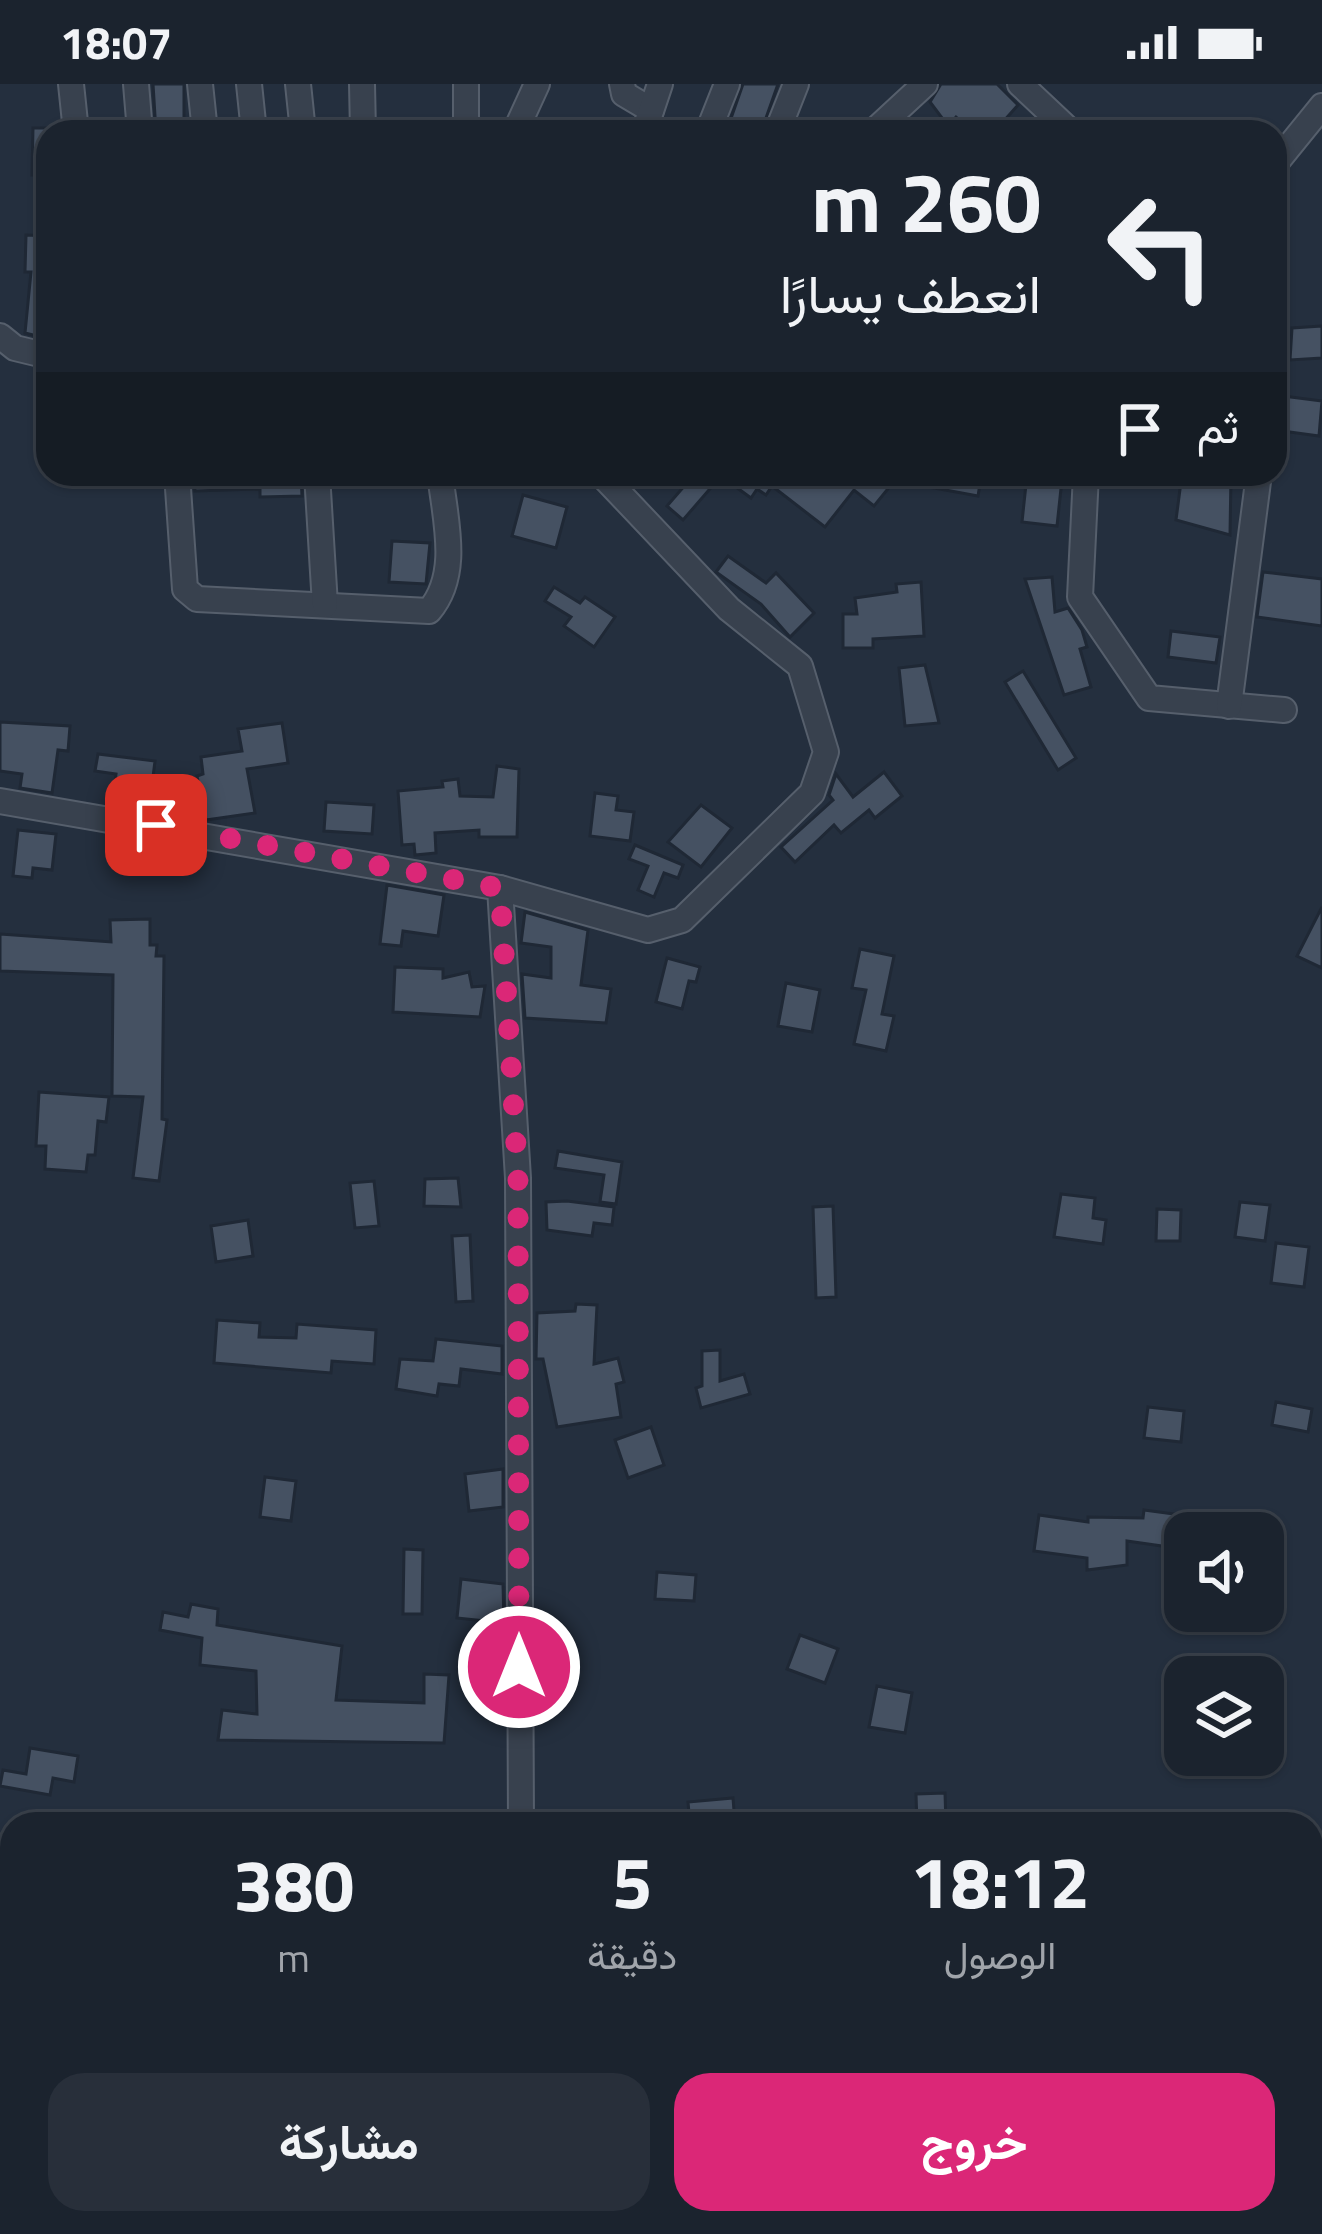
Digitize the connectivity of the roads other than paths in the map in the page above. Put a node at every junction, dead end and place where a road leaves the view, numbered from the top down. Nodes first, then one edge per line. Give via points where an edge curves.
1 (71, 84) edge
2 (136, 84) edge
3 (200, 84) edge
4 (249, 84) edge
5 (298, 84) edge
6 (362, 84) edge
7 (466, 84) edge
8 (537, 84) edge
9 (622, 84) edge
10 (660, 84) edge
11 (727, 84) edge
12 (925, 84) edge
13 (1020, 84) edge
14 (799, 89) edge
15 (1322, 106) edge
16 (75, 120) edge
17 (139, 120) edge
18 (204, 120) edge
19 (253, 120) edge
20 (302, 120) edge
21 (363, 120) edge
22 (466, 120) edge
23 (520, 120) edge
24 (646, 120) edge
25 (647, 120) edge
26 (713, 120) edge
27 (783, 120) edge
28 (886, 120) edge
29 (1058, 120) edge
30 (1287, 149) edge
31 (0, 336) edge
32 (36, 353) edge
33 (178, 486) edge
34 (318, 486) edge
35 (441, 486) edge
36 (612, 486) edge
37 (1085, 486) edge
38 (1257, 486) edge
39 (325, 605) junction
40 (1229, 706) junction
41 (1285, 710) dead end
42 (0, 801) edge
43 (500, 888) junction
44 (521, 1812) edge

1 - 16 street
2 - 17 street
3 - 18 street
4 - 19 street
5 - 20 street
6 - 21 street
7 - 22 street
8 - 23 street
9 - 24 street
10 - 25 street
11 - 26 street
12 - 28 street
13 - 29 street
14 - 27 street
15 - 30 street
31 - 32 street
33 - 39 street via 185,589 197,598
34 - 39 street
35 - 39 street via 449,564 442,596 429,611
36 - 43 street via 729,609 800,666 826,752 812,793 682,920 648,930
37 - 40 street via 1080,597 1149,698
38 - 40 street
40 - 41 street
42 - 43 street
43 - 44 street via 518,1178

